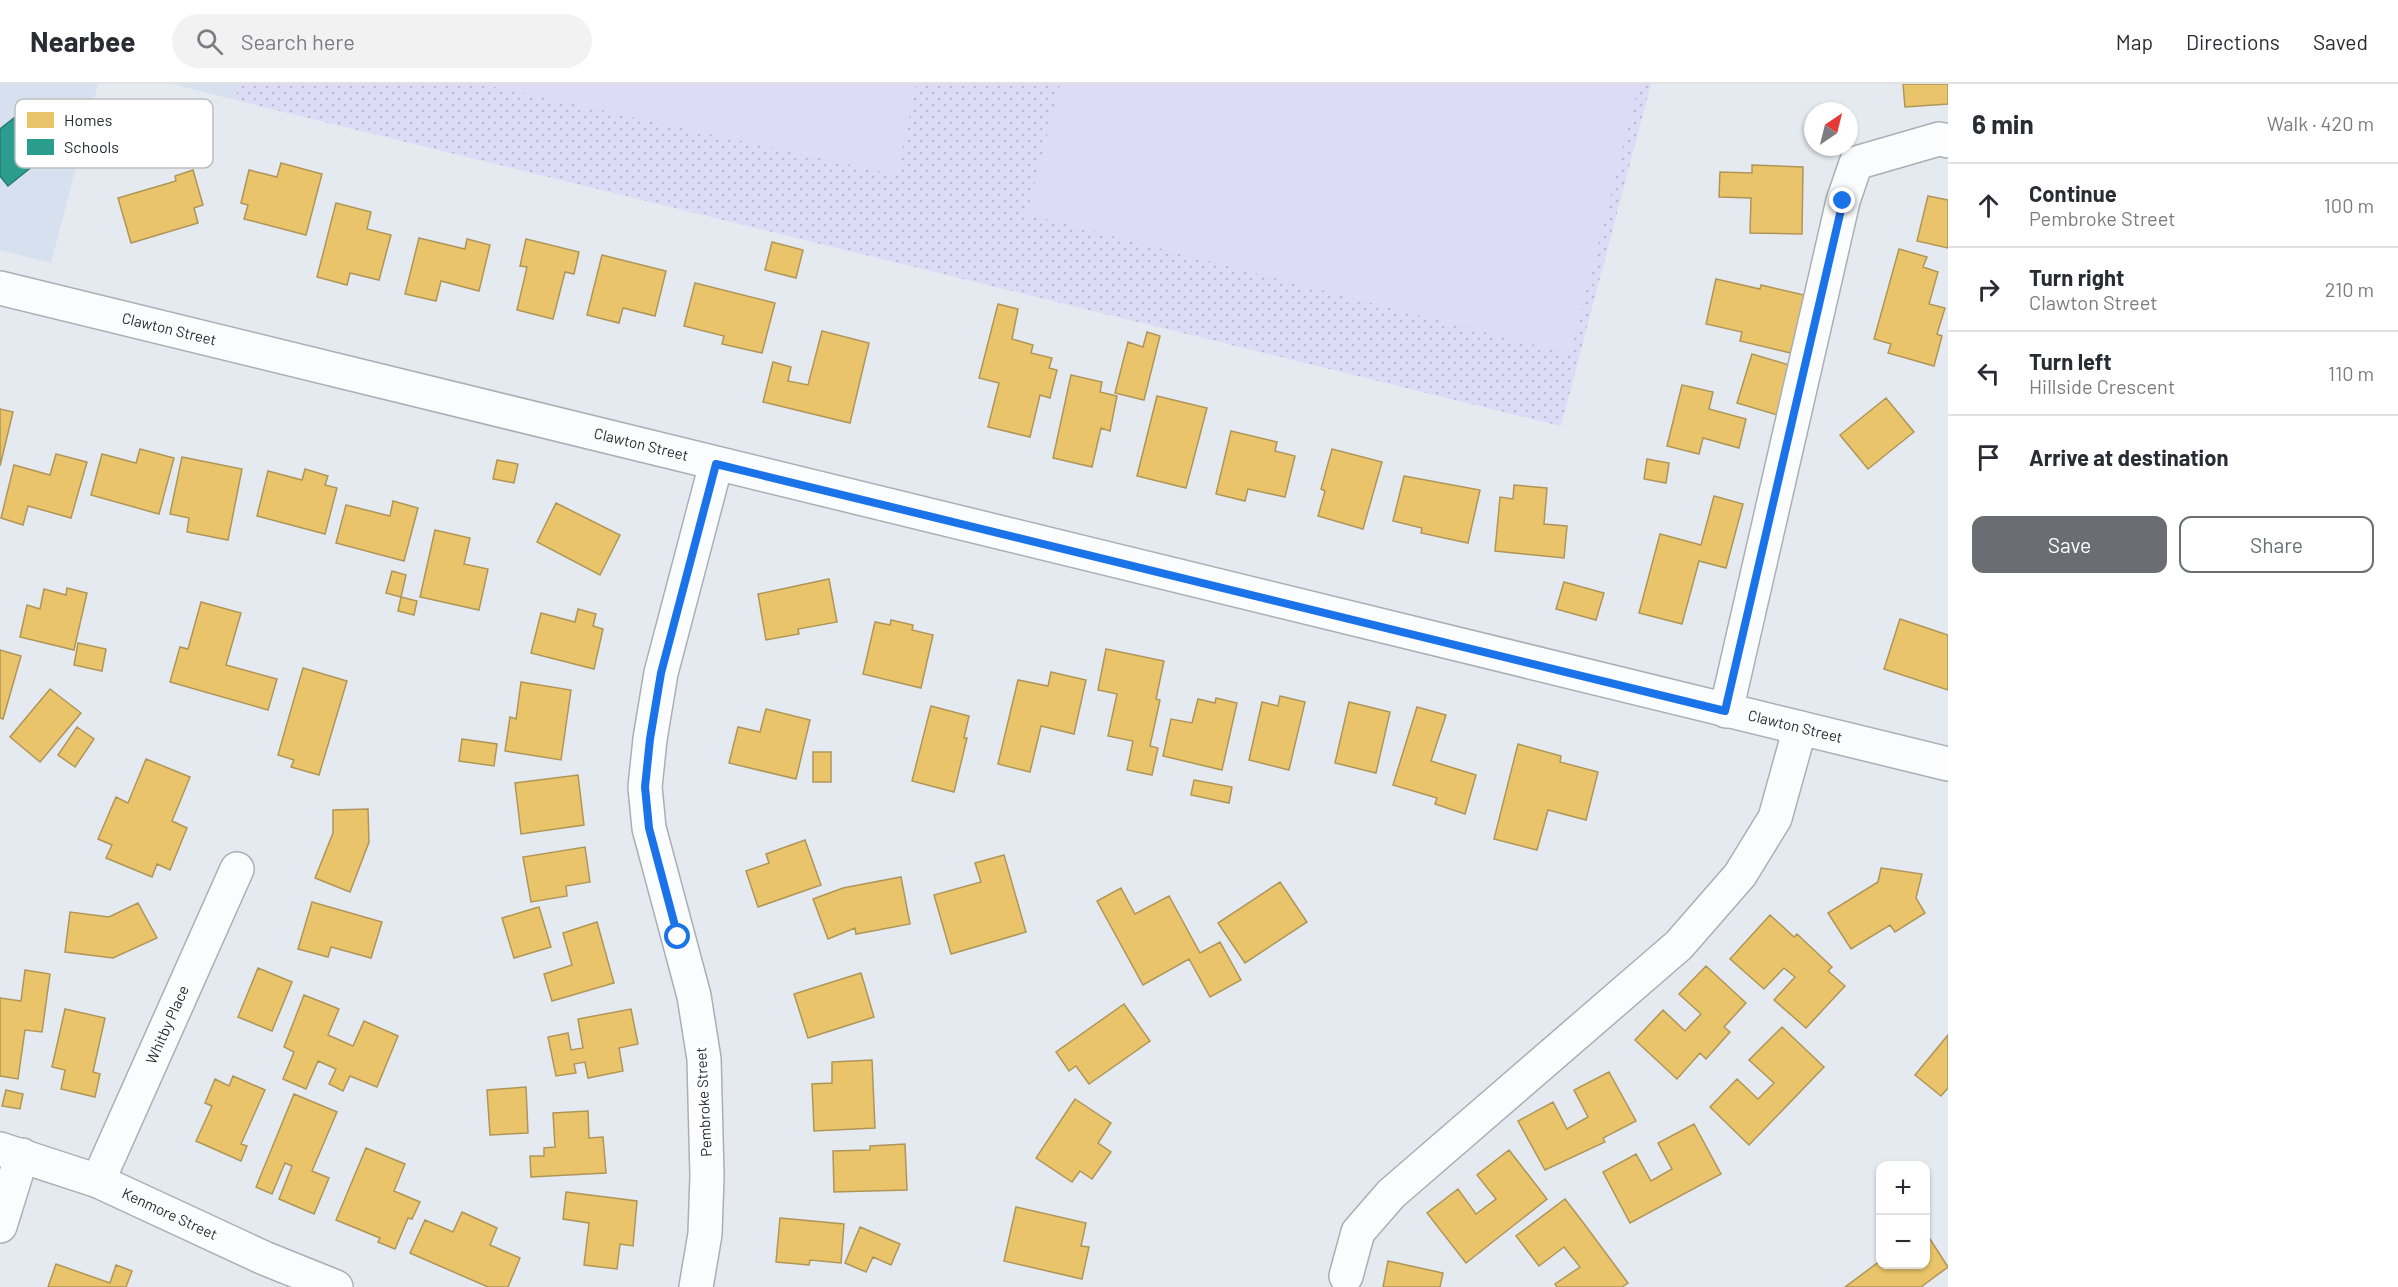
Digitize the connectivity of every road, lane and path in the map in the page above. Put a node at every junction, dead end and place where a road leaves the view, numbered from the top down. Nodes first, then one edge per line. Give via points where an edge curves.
1 (1948, 141) edge
2 (0, 288) edge
3 (716, 464) junction
4 (1725, 711) junction
5 (1800, 728) junction
6 (1948, 764) edge
7 (237, 869) dead end
8 (11, 1152) edge
9 (98, 1181) junction
10 (0, 1226) edge
11 (1346, 1276) dead end
12 (336, 1287) edge
13 (696, 1287) edge

1 - 4 street via 1939,139 1856,163 1843,201
2 - 3 street, Clawton Street
3 - 4 street, Clawton Street
3 - 13 street, Pembroke Street via 661,673 645,787 649,828 694,996 704,1059 705,1234
4 - 5 street, Clawton Street
5 - 6 street, Clawton Street
5 - 11 street via 1775,818 1740,875 1679,945 1391,1194 1358,1232
7 - 9 street, Whitby Place
8 - 9 street, Kenmore Street
8 - 10 street
9 - 12 street, Kenmore Street

